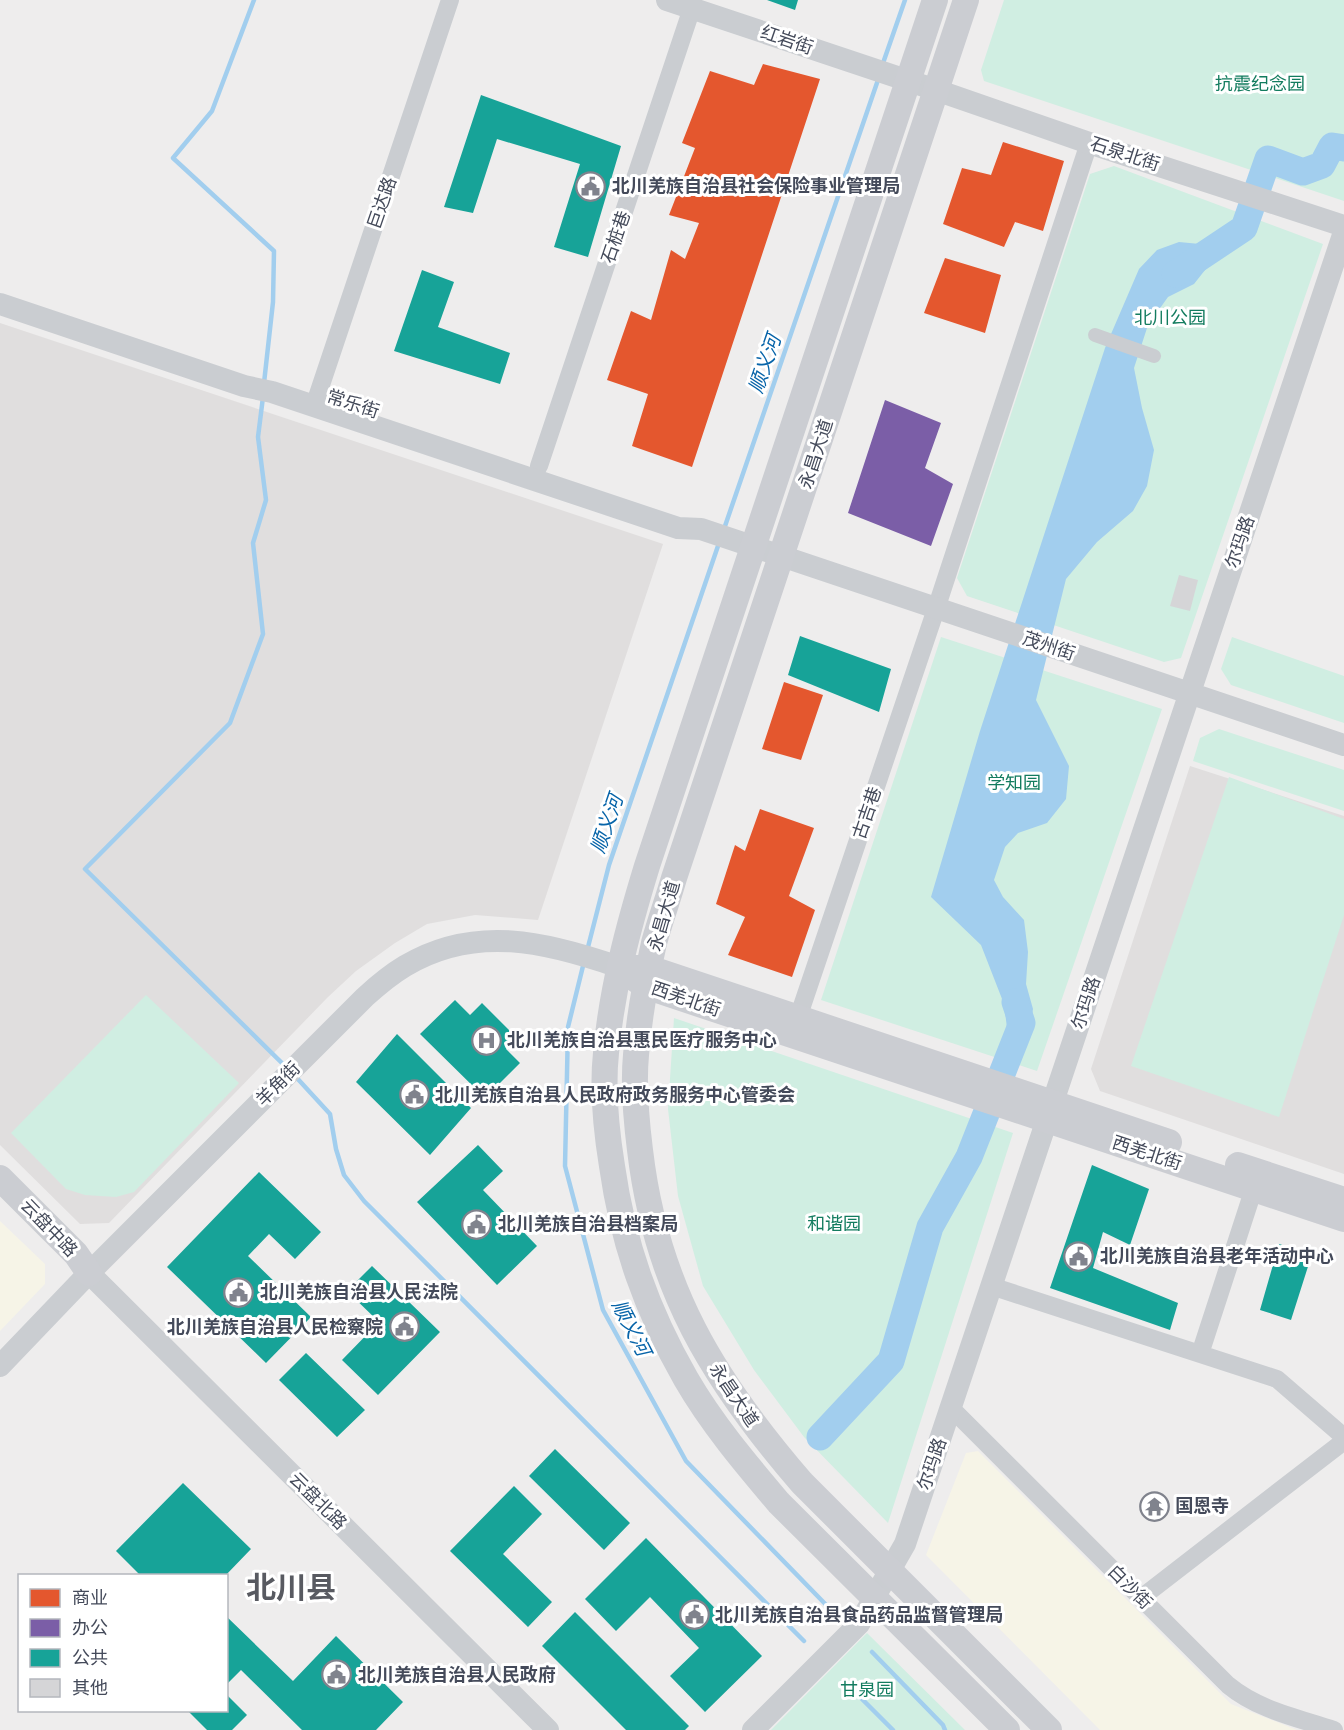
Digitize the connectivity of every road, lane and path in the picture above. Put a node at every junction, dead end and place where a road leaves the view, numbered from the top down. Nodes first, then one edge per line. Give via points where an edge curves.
1 (450, 0) edge
2 (667, 0) edge
3 (935, 0) edge
4 (966, 0) edge
5 (692, 8) junction
6 (900, 78) junction
7 (936, 90) junction
8 (1089, 143) junction
9 (1344, 226) edge
10 (1344, 232) edge
11 (0, 290) edge
12 (0, 304) edge
13 (1095, 335) dead end
14 (1154, 356) dead end
15 (246, 379) junction
16 (317, 399) junction
17 (539, 466) junction
18 (701, 529) junction
19 (745, 545) junction
20 (782, 557) junction
21 (936, 609) junction
22 (1190, 693) junction
23 (1344, 745) edge
24 (619, 968) junction
25 (647, 977) junction
26 (798, 1018) junction
27 (981, 1089) junction
28 (1050, 1112) junction
29 (0, 1178) edge
30 (1254, 1188) junction
31 (1344, 1200) edge
32 (0, 1201) edge
33 (1344, 1219) edge
34 (89, 1273) junction
35 (991, 1286) junction
36 (1200, 1354) junction
37 (0, 1366) edge
38 (951, 1408) junction
39 (1344, 1439) edge
40 (890, 1571) junction
41 (874, 1598) junction
42 (1141, 1598) junction
43 (548, 1730) edge
44 (753, 1730) edge
45 (1007, 1730) edge
46 (1049, 1730) edge
47 (1334, 1730) edge

1 - 16 street, 巨达路
2 - 5 street, 红岩街
3 - 6 main road, 永昌大道
4 - 7 main road, 永昌大道
5 - 6 street, 红岩街
5 - 17 street, 石桩巷
6 - 7 street, 石泉北街
6 - 19 main road, 永昌大道
7 - 8 street, 石泉北街
7 - 20 main road, 永昌大道
8 - 9 street, 石泉北街
8 - 21 street, 古吉巷
10 - 22 street, 尔玛路
11 - 15 street, 常乐街
12 - 15 street, 常乐街
13 - 14 street
15 - 16 street, 常乐街
16 - 17 street, 常乐街
16 - 18 street, 常乐街 via 678,528
17 - 18 street, 常乐街 via 683,514
18 - 19 street, 常乐街
19 - 20 street, 茂州街
19 - 24 main road, 永昌大道
20 - 21 street, 茂州街
20 - 25 main road, 永昌大道 via 674,878
21 - 22 street, 茂州街
21 - 26 street, 古吉巷
22 - 23 street, 茂州街
22 - 28 street, 尔玛路
24 - 25 main road, 西羌北街
24 - 34 street, 羊角街 via 560,949 506,940 453,946 404,966 365,997
24 - 41 main road, 永昌大道 via 605,1055 604,1108 618,1206 646,1299 665,1342 714,1422 779,1503
25 - 26 main road, 西羌北街
25 - 27 main road, 西羌北街
25 - 40 main road, 永昌大道 via 635,1057 634,1107 647,1200 674,1288 713,1366 764,1438 802,1483
26 - 27 main road, 西羌北街
27 - 28 main road, 西羌北街
28 - 30 main road, 西羌北街
28 - 31 main road, 西羌北街
28 - 35 street, 尔玛路
29 - 34 main road, 云盘中路 via 76,1254
30 - 33 main road, 西羌北街
30 - 36 street
32 - 34 main road, 云盘中路 via 65,1266
34 - 37 street, 羊角街
34 - 43 street, 云盘北路
35 - 36 street
35 - 38 street, 尔玛路
36 - 39 street via 1277,1379
38 - 40 street, 尔玛路 via 905,1544
38 - 42 street, 白沙街
39 - 42 street
40 - 41 street, 尔玛路
40 - 46 main road, 永昌大道
41 - 44 street, 尔玛路 via 859,1624
41 - 45 main road, 永昌大道
42 - 47 street, 白沙街 via 1240,1695

